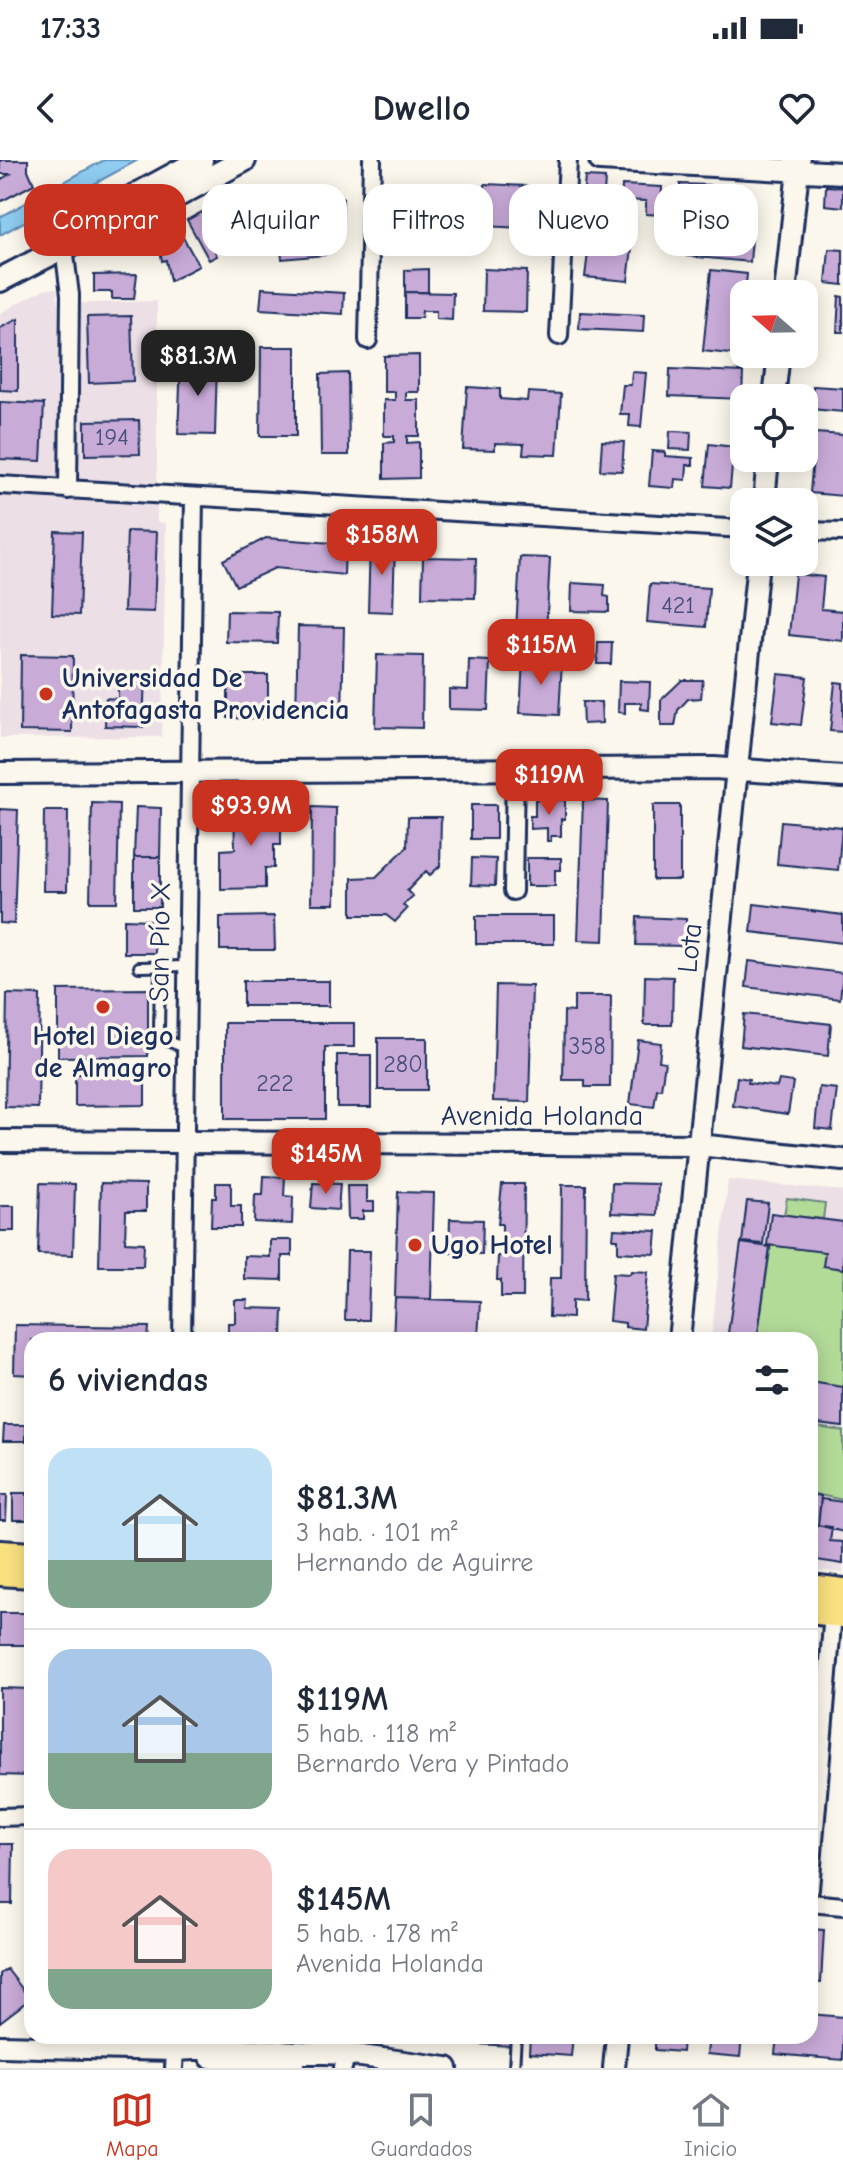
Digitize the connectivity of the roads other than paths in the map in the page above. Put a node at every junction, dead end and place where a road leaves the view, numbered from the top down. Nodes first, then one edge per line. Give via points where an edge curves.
1 (201, 160) edge
2 (244, 160) edge
3 (372, 160) edge
4 (568, 160) edge
5 (600, 160) edge
6 (798, 166) edge
7 (843, 173) edge
8 (157, 184) edge
9 (186, 191) edge
10 (47, 256) edge
11 (65, 256) edge
12 (0, 280) edge
13 (786, 280) edge
14 (559, 336) dead end
15 (368, 340) dead end
16 (0, 485) edge
17 (68, 490) junction
18 (194, 497) junction
19 (730, 528) edge
20 (818, 531) edge
21 (843, 532) edge
22 (757, 576) edge
23 (737, 769) junction
24 (515, 770) junction
25 (189, 772) junction
26 (0, 773) edge
27 (843, 777) edge
28 (513, 891) dead end
29 (186, 966) junction
30 (139, 967) dead end
31 (160, 968) junction
32 (185, 1048) junction
33 (0, 1141) edge
34 (183, 1141) junction
35 (698, 1145) junction
36 (843, 1160) edge
37 (182, 1332) edge
38 (680, 1332) edge
39 (0, 1554) edge
40 (24, 1556) edge
41 (24, 1563) edge
42 (0, 1564) edge
43 (0, 1572) edge
44 (24, 1574) edge
45 (832, 1607) edge
46 (818, 1786) edge
47 (24, 1816) edge
48 (0, 1817) edge
49 (818, 1904) edge
50 (843, 1906) edge
51 (516, 2044) edge
52 (616, 2044) edge
53 (0, 2046) edge
54 (347, 2053) edge
55 (174, 2059) edge
56 (294, 2068) edge
57 (447, 2068) edge
58 (514, 2068) edge
59 (614, 2068) edge

1 - 8 main road
2 - 9 main road
3 - 15 street
4 - 14 street
5 - 6 street
6 - 7 street
6 - 13 street
10 - 12 main road
11 - 17 street via 70,295
16 - 17 street
17 - 18 street
18 - 19 street
18 - 25 street, San Pío X
20 - 21 street
22 - 23 street, Lota
23 - 24 street
23 - 27 street
23 - 35 street, Lota
24 - 25 street
24 - 28 street
25 - 26 street
25 - 29 street, San Pío X
29 - 31 lane
29 - 32 street, San Pío X
30 - 31 lane
31 - 32 lane via 159,1031 165,1040
32 - 34 street, San Pío X
33 - 34 street, Avenida Holanda
34 - 35 street, Avenida Holanda
34 - 37 street, San Pío X
35 - 36 street, Avenida Holanda
35 - 38 street, Lota
39 - 40 main road
41 - 42 main road
43 - 44 main road
45 - 46 street
47 - 48 street
49 - 50 street
51 - 58 lane
52 - 59 street
53 - 55 street
54 - 55 street via 214,2048
54 - 57 street
55 - 56 street

